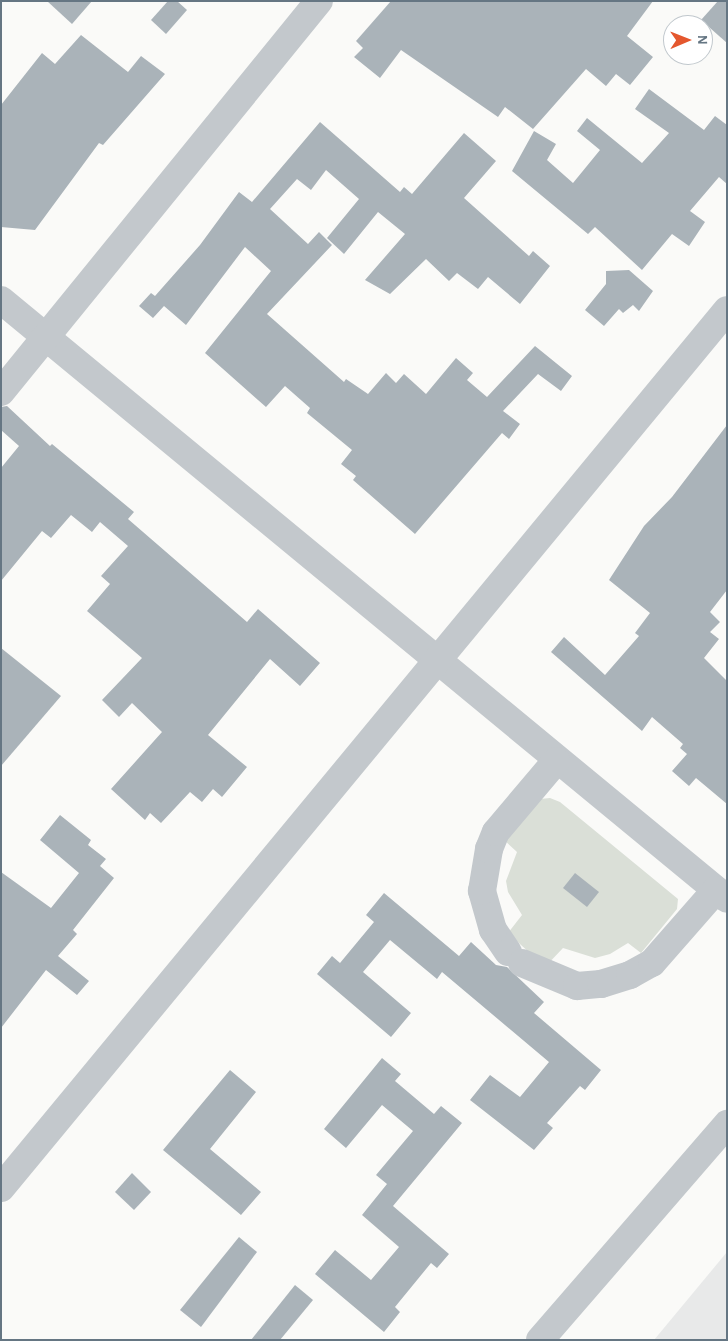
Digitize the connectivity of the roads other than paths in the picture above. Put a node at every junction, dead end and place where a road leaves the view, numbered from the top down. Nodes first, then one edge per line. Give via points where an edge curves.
1 (319, 1) edge
2 (1, 300) edge
3 (727, 310) edge
4 (46, 337) junction
5 (1, 392) edge
6 (437, 664) junction
7 (556, 761) junction
8 (721, 895) edge
9 (727, 1124) edge
10 (1, 1188) edge
11 (540, 1340) edge

1 - 4 street
2 - 4 street
3 - 6 street
4 - 5 street
4 - 6 street
6 - 7 street
6 - 10 street
7 - 8 street
7 - 8 street via 496,832 489,849 482,891 493,930 515,957 577,986 601,984 630,975 652,963
9 - 11 street

